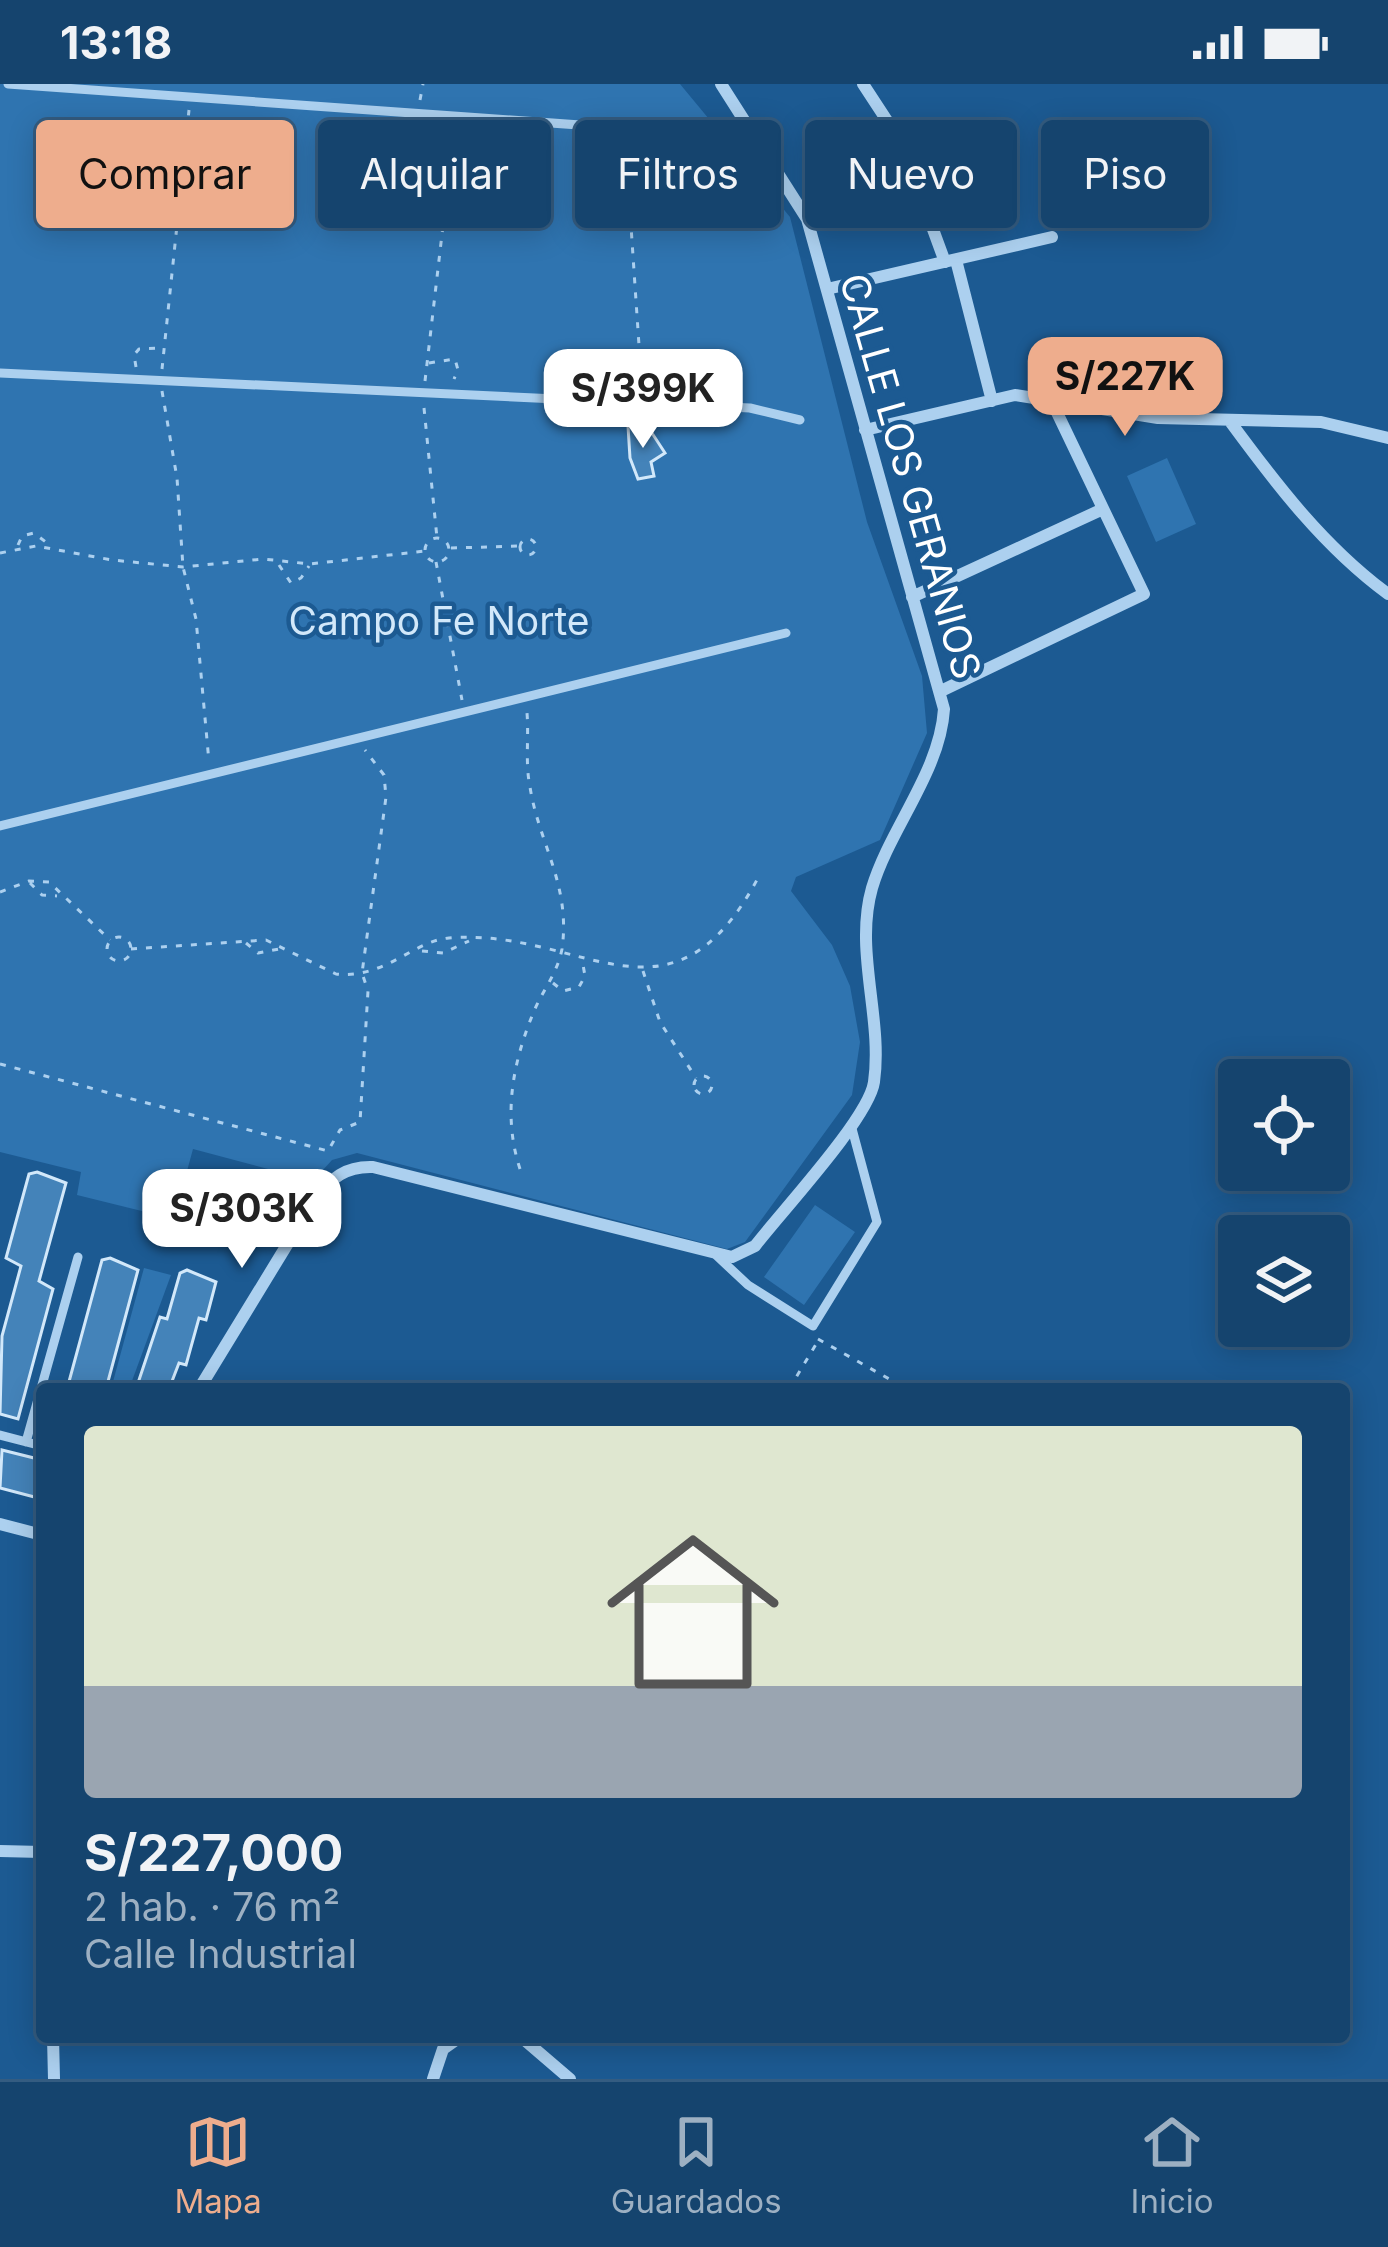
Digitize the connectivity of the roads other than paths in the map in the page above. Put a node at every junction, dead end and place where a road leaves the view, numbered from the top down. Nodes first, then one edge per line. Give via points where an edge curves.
1 (8, 84) edge
2 (721, 84) edge
3 (863, 84) edge
4 (575, 125) edge
5 (1052, 237) dead end
6 (951, 261) junction
7 (827, 289) junction
8 (0, 373) edge
9 (1051, 400) junction
10 (992, 401) junction
11 (800, 420) dead end
12 (1229, 420) junction
13 (866, 430) junction
14 (1388, 438) edge
15 (1103, 509) junction
16 (1388, 594) edge
17 (912, 597) junction
18 (786, 633) dead end
19 (941, 691) junction
20 (0, 826) edge
21 (851, 1124) junction
22 (717, 1256) junction
23 (78, 1257) dead end
24 (43, 1383) edge
25 (203, 1383) edge
26 (36, 1406) edge
27 (0, 1435) edge
28 (26, 1442) junction
29 (36, 1444) edge
30 (0, 1524) edge
31 (36, 1533) edge
32 (0, 1851) edge
33 (36, 1852) edge
34 (53, 2043) edge
35 (445, 2043) edge
36 (528, 2043) edge
37 (54, 2079) edge
38 (433, 2079) edge
39 (570, 2079) edge

1 - 4 lane
2 - 7 street, CALLE LOS GERANIOS via 807,219
3 - 6 street via 901,142
5 - 6 street
6 - 7 street
6 - 10 street
7 - 13 street, CALLE LOS GERANIOS
8 - 11 lane via 750,408
9 - 10 street
9 - 12 street via 1101,412
9 - 15 street
10 - 13 street
12 - 14 street via 1321,422
12 - 16 street via 1285,496
13 - 17 street, CALLE LOS GERANIOS
15 - 17 street
15 - 19 street via 1144,594
17 - 19 street, CALLE LOS GERANIOS
18 - 20 lane
19 - 21 street, CALLE LOS GERANIOS via 943,728 871,894 874,1084
21 - 22 street, CALLE LOS GERANIOS via 755,1246
21 - 22 lane via 878,1222 813,1326
22 - 25 street via 356,1166 316,1199
23 - 24 lane
26 - 28 lane
27 - 28 lane
28 - 29 lane
30 - 31 street
32 - 33 street
34 - 37 street
35 - 38 street
36 - 39 street

